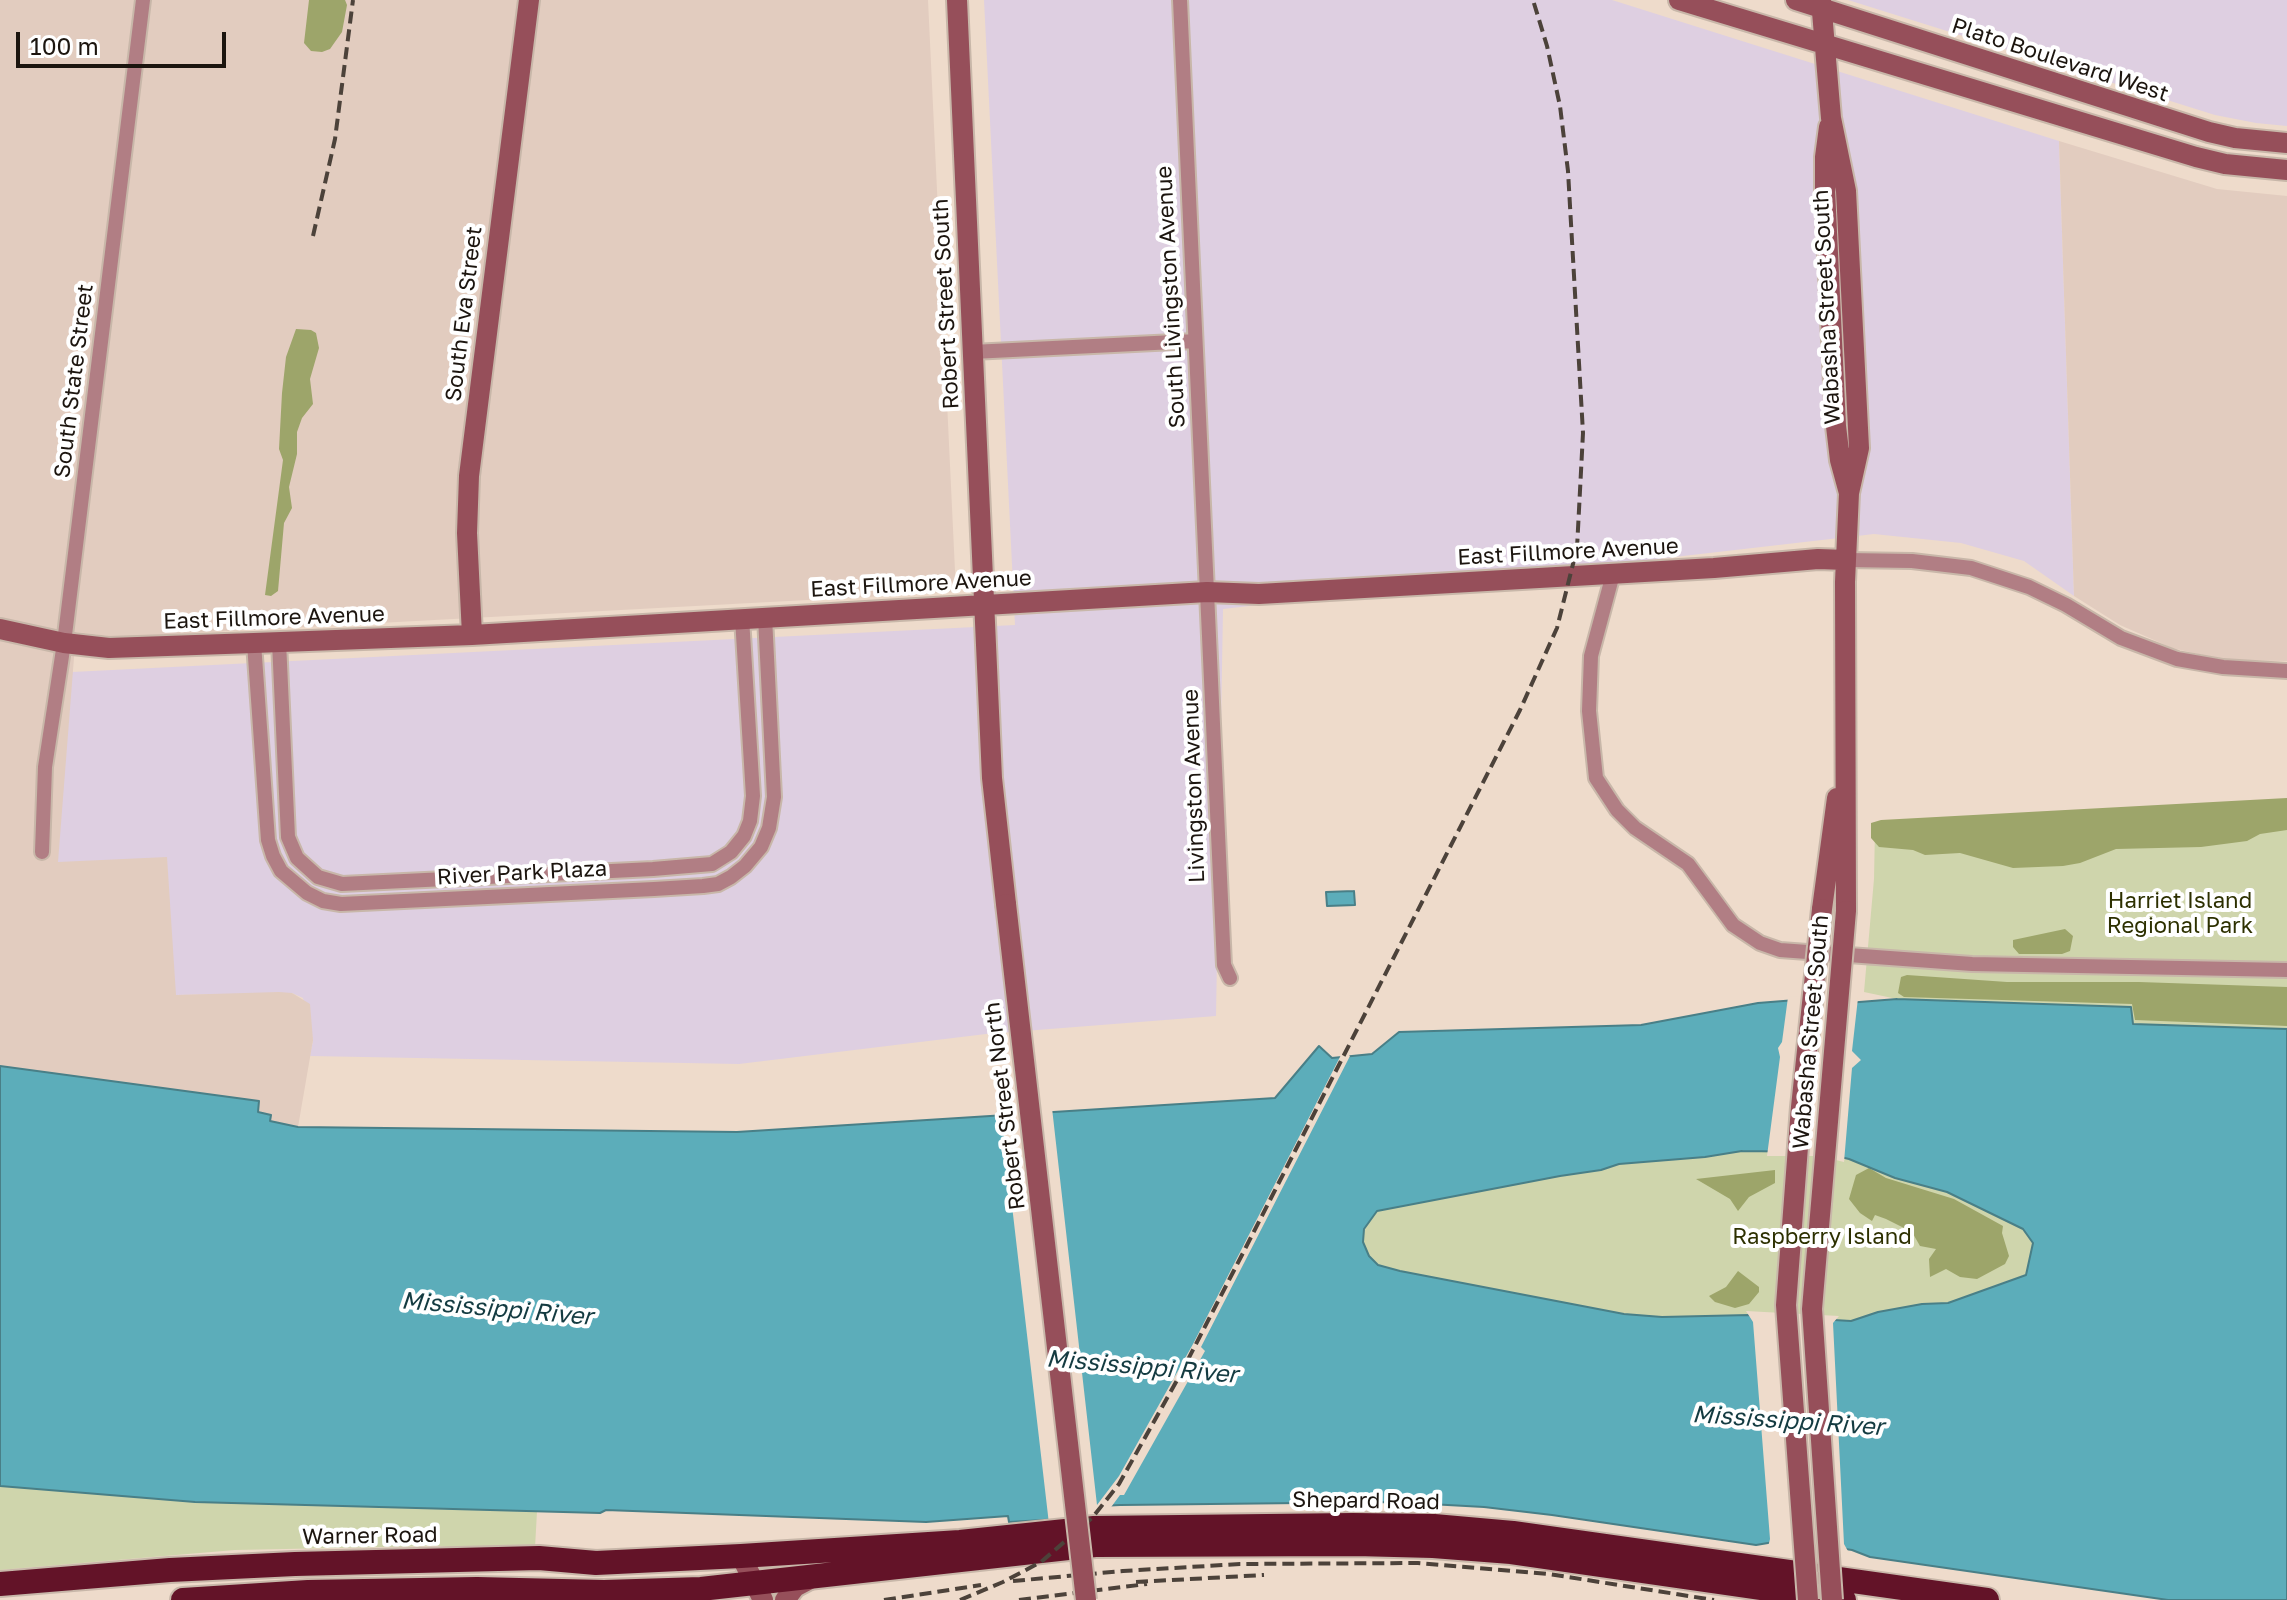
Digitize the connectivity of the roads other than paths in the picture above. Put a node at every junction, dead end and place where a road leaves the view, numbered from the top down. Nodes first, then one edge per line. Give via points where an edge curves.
1 (143, 0) edge
2 (529, 0) edge
3 (957, 0) edge
4 (1180, 0) edge
5 (1679, 0) edge
6 (1796, 0) edge
7 (1821, 4) edge
8 (1824, 45) junction
9 (2287, 143) edge
10 (2287, 170) edge
11 (1195, 341) junction
12 (972, 352) junction
13 (1846, 560) junction
14 (1613, 574) junction
15 (1207, 592) junction
16 (983, 605) junction
17 (765, 617) junction
18 (742, 618) junction
19 (0, 629) edge
20 (472, 635) junction
21 (279, 642) junction
22 (64, 643) junction
23 (254, 643) junction
24 (2287, 671) edge
25 (1844, 758) junction
26 (42, 852) dead end
27 (2287, 970) edge
28 (1230, 978) dead end
29 (741, 1556) junction
30 (596, 1563) junction
31 (818, 1576) junction
32 (0, 1584) edge
33 (758, 1592) edge
34 (563, 1595) edge
35 (183, 1600) edge
36 (785, 1600) edge
37 (1086, 1600) edge
38 (1808, 1600) edge
39 (1832, 1600) edge
40 (1844, 1600) edge
41 (1987, 1600) edge

1 - 22 street, South State Street
2 - 20 main road, South Eva Street via 469,476
3 - 12 main road, Robert Street South
4 - 11 street, South Livingston Avenue
5 - 8 main road
6 - 7 main road, Plato Boulevard West
7 - 8 main road, Wabasha Street South
7 - 9 main road, Plato Boulevard West via 2209,132
8 - 10 main road via 2196,157
8 - 13 main road, Wabasha Street South via 1846,191 1859,448 1849,493
11 - 12 street
11 - 15 street, South Livingston Avenue
12 - 16 main road, Robert Street South
13 - 14 main road, East Fillmore Avenue
13 - 24 street via 1971,568 2029,587 2121,638 2177,659
13 - 25 main road, Wabasha Street South
14 - 15 main road, East Fillmore Avenue via 1259,594
14 - 27 street via 1591,656 1589,711 1596,778 1635,828 1688,864 1733,925 1760,943 1780,950 1972,964
15 - 16 main road, East Fillmore Avenue
15 - 28 street, Livingston Avenue via 1224,965
16 - 17 main road, East Fillmore Avenue
16 - 37 main road, Robert Street North, bridge via 995,809
17 - 18 main road, East Fillmore Avenue
17 - 23 street, River Park Plaza via 774,797 761,847 718,884 654,889 341,904 307,893 281,871 268,840
18 - 20 main road, East Fillmore Avenue
18 - 21 street, River Park Plaza via 753,789 750,821 731,852 712,864 653,869 342,884 318,877 297,858 288,837
19 - 22 main road, East Fillmore Avenue
20 - 21 main road, East Fillmore Avenue
21 - 23 main road, East Fillmore Avenue
22 - 23 main road, East Fillmore Avenue via 109,648
22 - 26 street, South State Street via 45,767
25 - 38 main road, Wabasha Street South, bridge via 1829,846 1801,1107 1786,1305
25 - 39 main road, Wabasha Street South, bridge via 1846,911 1812,1309
29 - 30 highway, Warner Road
29 - 33 main road
29 - 41 highway, Shepard Road via 1094,1528 1434,1526 1601,1544
30 - 32 highway, Warner Road via 539,1558 295,1564
30 - 34 main road via 578,1570
31 - 33 highway, Shepard Road
31 - 36 main road via 795,1587
31 - 40 highway, Shepard Road via 1095,1545 1433,1546 1511,1552
33 - 34 highway
34 - 35 highway via 477,1589

